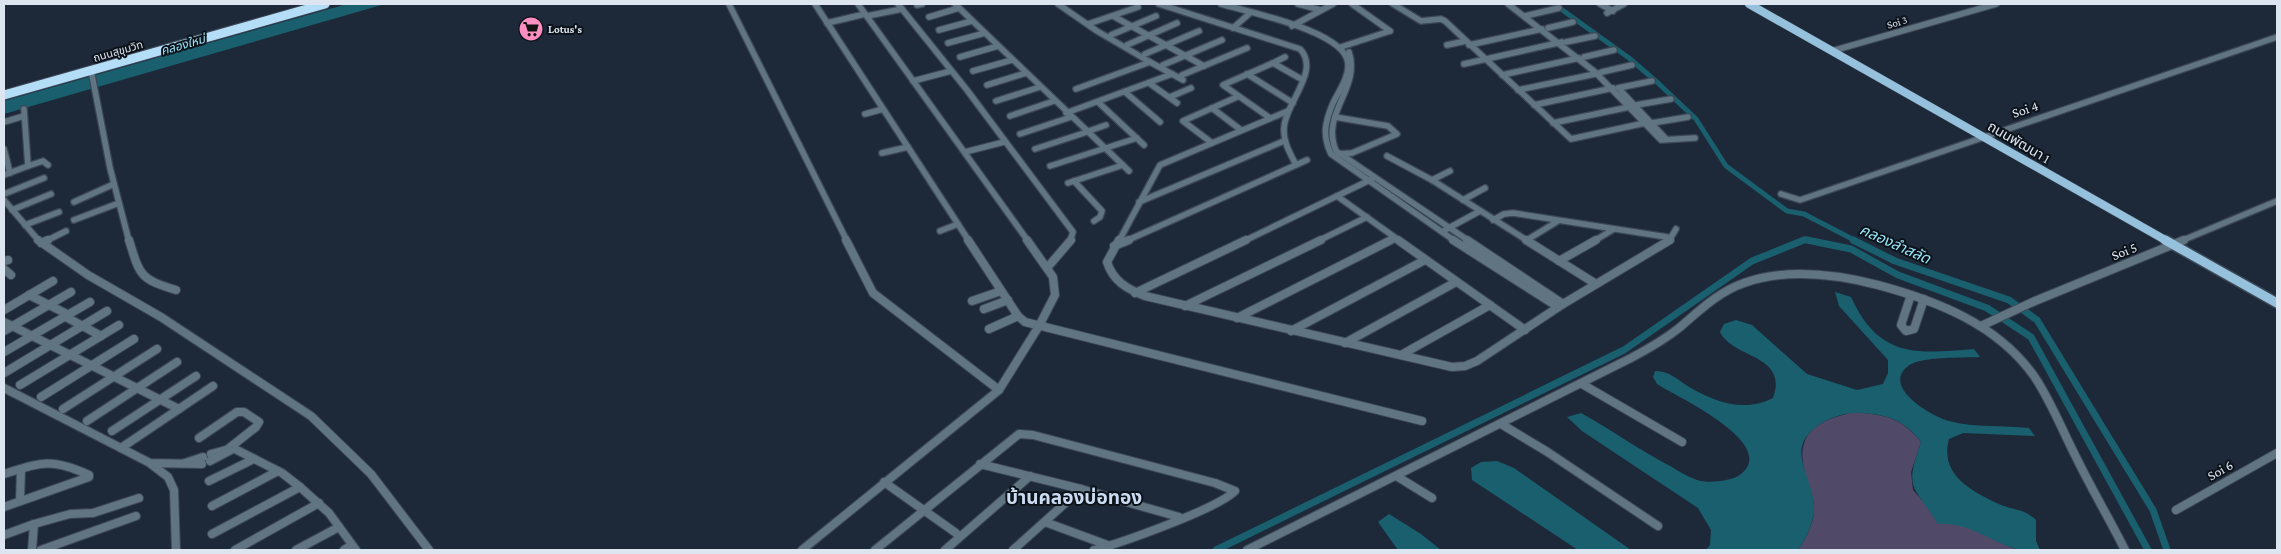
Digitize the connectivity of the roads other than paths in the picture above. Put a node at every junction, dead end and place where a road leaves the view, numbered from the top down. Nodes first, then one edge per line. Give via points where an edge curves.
1 (307, 4) edge
2 (325, 4) edge
3 (729, 4) edge
4 (815, 4) edge
5 (858, 4) edge
6 (1058, 4) edge
7 (1159, 4) edge
8 (1221, 4) edge
9 (1298, 4) edge
10 (1332, 4) edge
11 (1352, 4) edge
12 (1393, 4) edge
13 (1508, 4) edge
14 (1514, 4) edge
15 (1600, 4) edge
16 (1624, 4) edge
17 (1749, 4) edge
18 (1996, 4) edge
19 (957, 6) edge
20 (900, 7) edge
21 (1138, 7) dead end
22 (1559, 8) dead end
23 (1321, 10) junction
24 (1249, 14) junction
25 (866, 15) junction
26 (1528, 15) junction
27 (1113, 16) junction
28 (1156, 16) dead end
29 (929, 17) dead end
30 (972, 21) junction
31 (1573, 22) dead end
32 (827, 23) junction
33 (1178, 23) dead end
34 (1088, 24) junction
35 (1132, 26) junction
36 (1292, 26) junction
37 (1233, 28) junction
38 (1545, 29) junction
39 (939, 30) dead end
40 (1200, 31) dead end
41 (985, 33) junction
42 (1111, 35) dead end
43 (1149, 36) junction
44 (1595, 36) dead end
45 (2277, 37) edge
46 (1222, 40) dead end
47 (948, 43) dead end
48 (1467, 43) junction
49 (1564, 43) junction
50 (1127, 45) dead end
51 (1166, 45) junction
52 (1447, 45) dead end
53 (998, 46) junction
54 (1342, 46) junction
55 (1247, 48) dead end
56 (1614, 50) dead end
57 (1832, 51) junction
58 (1146, 54) dead end
59 (960, 56) dead end
60 (1185, 56) junction
61 (1285, 57) dead end
62 (1580, 58) junction
63 (1012, 60) junction
64 (1486, 60) junction
65 (1150, 62) junction
66 (1273, 62) junction
67 (1464, 64) dead end
68 (1163, 65) dead end
69 (1204, 66) junction
70 (1632, 66) dead end
71 (952, 71) junction
72 (973, 71) dead end
73 (1600, 72) junction
74 (92, 73) junction
75 (1026, 73) junction
76 (1172, 74) junction
77 (1247, 74) junction
78 (1502, 75) junction
79 (1303, 80) junction
80 (914, 81) junction
81 (1652, 81) dead end
82 (1149, 83) junction
83 (986, 85) dead end
84 (1040, 87) junction
85 (1191, 88) dead end
86 (1615, 88) junction
87 (4, 89) edge
88 (1076, 89) dead end
89 (1518, 90) junction
90 (1125, 92) junction
91 (4, 95) edge
92 (1170, 97) junction
93 (1237, 97) junction
94 (1671, 99) dead end
95 (996, 100) dead end
96 (1338, 100) junction
97 (1054, 101) junction
98 (1098, 102) junction
99 (1177, 103) dead end
100 (1293, 103) junction
101 (1633, 105) junction
102 (1534, 106) junction
103 (24, 108) dead end
104 (1212, 108) junction
105 (883, 109) junction
106 (1288, 111) junction
107 (865, 114) dead end
108 (1069, 115) junction
109 (24, 116) junction
110 (1010, 116) dead end
111 (1335, 117) junction
112 (1688, 117) dead end
113 (1270, 118) junction
114 (4, 122) edge
115 (1160, 122) dead end
116 (1553, 122) junction
117 (1645, 123) junction
118 (1652, 123) junction
119 (1106, 125) dead end
120 (1242, 130) junction
121 (1086, 132) junction
122 (1020, 134) dead end
123 (1983, 136) junction
124 (1137, 138) junction
125 (1696, 138) dead end
126 (1284, 141) junction
127 (1668, 141) junction
128 (1004, 142) junction
129 (1212, 143) junction
130 (1144, 145) dead end
131 (908, 146) junction
132 (1104, 148) junction
133 (4, 149) edge
134 (1035, 149) dead end
135 (965, 152) junction
136 (882, 153) dead end
137 (1338, 154) junction
138 (1387, 156) dead end
139 (1306, 160) dead end
140 (48, 165) dead end
141 (1123, 165) junction
142 (1296, 165) junction
143 (28, 166) junction
144 (1050, 166) dead end
145 (1129, 171) dead end
146 (1450, 171) dead end
147 (7, 174) edge
148 (44, 178) dead end
149 (1432, 180) junction
150 (1366, 182) junction
151 (114, 184) junction
152 (1485, 188) dead end
153 (4, 194) edge
154 (52, 194) dead end
155 (1781, 194) dead end
156 (1337, 196) junction
157 (4, 200) edge
158 (1463, 200) junction
159 (2277, 201) edge
160 (74, 202) dead end
161 (1139, 202) junction
162 (119, 203) junction
163 (12, 210) junction
164 (1480, 211) junction
165 (59, 212) dead end
166 (1367, 217) junction
167 (74, 220) dead end
168 (1493, 220) junction
169 (1094, 221) dead end
170 (1558, 221) junction
171 (958, 224) junction
172 (24, 225) junction
173 (1614, 229) junction
174 (1676, 229) dead end
175 (1445, 230) junction
176 (66, 231) dead end
177 (940, 231) dead end
178 (1394, 238) junction
179 (1670, 239) junction
180 (1527, 240) junction
181 (41, 243) junction
182 (2173, 245) junction
183 (1114, 246) junction
184 (1425, 260) junction
185 (1559, 261) junction
186 (1047, 268) junction
187 (4, 269) edge
188 (11, 275) dead end
189 (53, 281) dead end
190 (1456, 282) junction
191 (1596, 284) junction
192 (176, 290) dead end
193 (1001, 291) junction
194 (71, 292) dead end
195 (1135, 293) junction
196 (29, 295) junction
197 (1911, 295) junction
198 (1924, 299) junction
199 (1008, 300) junction
200 (972, 301) dead end
201 (90, 302) dead end
202 (2277, 303) edge
203 (49, 304) junction
204 (1490, 305) junction
205 (1185, 306) junction
206 (1560, 306) junction
207 (984, 309) dead end
208 (4, 310) edge
209 (107, 311) dead end
210 (67, 316) junction
211 (1018, 316) junction
212 (1237, 318) junction
213 (4, 322) edge
214 (119, 325) dead end
215 (12, 326) junction
216 (82, 326) junction
217 (1040, 326) junction
218 (1981, 326) junction
219 (989, 329) dead end
220 (1525, 330) junction
221 (4, 331) edge
222 (1291, 331) junction
223 (32, 336) junction
224 (101, 336) junction
225 (134, 339) dead end
226 (1345, 343) junction
227 (50, 345) junction
228 (157, 349) dead end
229 (4, 352) edge
230 (69, 355) junction
231 (1401, 355) junction
232 (177, 362) dead end
233 (91, 366) junction
234 (4, 372) edge
235 (196, 376) dead end
236 (114, 377) junction
237 (1582, 384) junction
238 (20, 385) dead end
239 (213, 386) dead end
240 (4, 388) edge
241 (136, 388) junction
242 (999, 390) junction
243 (41, 397) dead end
244 (159, 399) junction
245 (63, 409) dead end
246 (179, 409) junction
247 (87, 421) dead end
248 (1422, 421) dead end
249 (1501, 424) junction
250 (112, 431) dead end
251 (198, 438) dead end
252 (1682, 442) dead end
253 (121, 448) junction
254 (230, 449) junction
255 (2277, 453) edge
256 (254, 459) junction
257 (150, 464) junction
258 (980, 464) junction
259 (21, 469) junction
260 (278, 471) junction
261 (4, 474) edge
262 (1030, 476) junction
263 (1398, 477) junction
264 (209, 481) dead end
265 (884, 482) junction
266 (300, 487) junction
267 (1081, 489) junction
268 (139, 498) dead end
269 (1432, 498) dead end
270 (20, 501) junction
271 (319, 503) junction
272 (4, 506) edge
273 (212, 506) dead end
274 (2176, 510) dead end
275 (924, 511) junction
276 (136, 516) dead end
277 (1179, 517) junction
278 (1045, 522) junction
279 (34, 524) junction
280 (1658, 526) dead end
281 (339, 527) junction
282 (956, 533) dead end
283 (212, 534) dead end
284 (4, 535) edge
285 (1110, 546) junction
286 (354, 548) edge
287 (32, 550) edge
288 (41, 550) edge
289 (176, 550) edge
290 (235, 550) edge
291 (296, 550) edge
292 (344, 550) edge
293 (429, 550) edge
294 (802, 550) edge
295 (875, 550) edge
296 (945, 550) edge
297 (1013, 550) edge
298 (1094, 550) edge
299 (1247, 550) edge
300 (2125, 550) edge

1 - 87 highway, ถนนสุขุมวิท
2 - 74 highway, ถนนสุขุมวิท
3 - 242 street via 873,293
4 - 32 street
5 - 25 street
6 - 34 street
7 - 37 street
8 - 24 street
9 - 23 street
10 - 23 street
11 - 54 street via 1390,31
12 - 48 street via 1421,21 1443,20
13 - 26 street
14 - 26 street
15 - 16 street via 1610,12
17 - 57 main road, ถนนพัฒนา 1
18 - 57 street, Soi 3
19 - 29 street
19 - 30 street
20 - 25 street
20 - 71 street
21 - 27 street
22 - 26 street
23 - 36 street
24 - 36 street
24 - 37 street
25 - 32 street
25 - 80 street
26 - 38 street
27 - 34 street
27 - 35 street
28 - 35 street
30 - 39 street
30 - 41 street
31 - 38 street
32 - 105 street
33 - 43 street
34 - 65 street
35 - 42 street
35 - 43 street
36 - 54 street
37 - 79 street via 1300,49 1309,62
38 - 48 street
38 - 49 street
40 - 51 street
41 - 47 street
41 - 53 street
43 - 50 street
43 - 51 street
44 - 49 street
45 - 123 street, Soi 4
46 - 60 street
48 - 52 street
48 - 64 street
49 - 62 street
49 - 64 street
51 - 58 street
51 - 60 street
53 - 59 street
53 - 63 street
54 - 96 street via 1351,54 1354,64
55 - 69 street
56 - 62 street
57 - 123 main road, ถนนพัฒนา 1
60 - 68 street
60 - 69 street
61 - 66 street
62 - 73 street
62 - 78 street
63 - 72 street
63 - 75 street
64 - 67 street
64 - 78 street
65 - 76 street
65 - 88 street
66 - 77 street
66 - 79 street
69 - 76 street via 1182,78
70 - 73 street
71 - 80 street
71 - 128 street
73 - 86 street
73 - 89 street
74 - 91 highway, ถนนสุขุมวิท
74 - 151 street
75 - 83 street
75 - 84 street
76 - 82 street
77 - 93 street via 1223,85
77 - 100 street
78 - 89 street
79 - 100 street
80 - 135 street
81 - 86 street
82 - 90 street
82 - 92 street
84 - 95 street
84 - 97 street
85 - 92 street
86 - 101 street
86 - 102 street
89 - 102 street
90 - 98 street
90 - 115 street
92 - 99 street
93 - 104 street
93 - 113 street
94 - 101 street
96 - 111 street
96 - 150 street via 1325,129 1324,142
97 - 108 street
97 - 110 street
98 - 108 street
98 - 124 street
100 - 106 street
101 - 116 street
101 - 117 street
101 - 118 street
102 - 116 street
103 - 109 street
104 - 120 street
104 - 129 street via 1183,121
105 - 107 street
105 - 131 street
106 - 113 street
106 - 126 street via 1283,122
108 - 121 street
108 - 122 street
109 - 114 street
109 - 143 street
111 - 137 street via 1330,142
111 - 137 street via 1388,126 1397,134 1352,153
112 - 118 street
113 - 120 street
116 - 117 street via 1569,138 1575,139
117 - 127 street via 1661,140
118 - 127 street
119 - 121 street
120 - 129 street
121 - 132 street
121 - 134 street
123 - 155 street, Soi 4 via 1800,200
123 - 182 main road, ถนนพัฒนา 1
124 - 130 street
124 - 132 street
125 - 127 street
126 - 142 street
126 - 161 street
128 - 135 street
128 - 186 street via 1074,234
129 - 161 street via 1160,165
131 - 136 street
131 - 171 street
132 - 141 street
132 - 144 street
133 - 147 street
135 - 186 street
137 - 150 street
138 - 149 street
139 - 142 street
140 - 143 street via 43,161
141 - 145 street
141 - 169 street via 1071,182 1102,211
142 - 183 street
143 - 147 street
146 - 149 street
148 - 153 street
149 - 158 street
150 - 156 street
150 - 175 street
151 - 160 street
151 - 162 street
152 - 158 street
154 - 163 street
156 - 166 street
156 - 195 street
157 - 163 street
158 - 164 street
159 - 182 street, Soi 5
161 - 183 street
162 - 167 street
162 - 192 street via 141,274 147,280
163 - 172 street
164 - 168 street
164 - 175 street
165 - 172 street
166 - 178 street
166 - 205 street
168 - 170 street via 1509,213
168 - 180 street
170 - 173 street
170 - 180 street
171 - 177 street
171 - 193 street
172 - 181 street
173 - 179 street
173 - 185 street
174 - 179 street
175 - 206 street
176 - 181 street
178 - 184 street
178 - 212 street
179 - 191 street
180 - 185 street
181 - 293 street via 311,416 371,474
182 - 202 main road, ถนนพัฒนา 1
182 - 218 street, Soi 5
183 - 195 street via 1107,262 1109,270 1114,278
184 - 190 street
184 - 222 street
185 - 191 street
186 - 217 street via 1053,277 1055,294
187 - 188 street
189 - 196 street
190 - 204 street
190 - 226 street
191 - 206 street
193 - 199 street
193 - 200 street
194 - 203 street
195 - 205 street
196 - 203 street
196 - 208 street
197 - 198 street
197 - 198 street via 1901,324 1906,331 1914,329
197 - 237 street via 1859,280 1828,276 1790,274 1741,284 1717,298 1661,341
198 - 218 street
199 - 207 street
199 - 211 street
201 - 210 street
203 - 210 street
203 - 215 street
204 - 220 street
204 - 231 street
205 - 212 street
206 - 220 street
209 - 216 street
210 - 216 street
210 - 223 street
211 - 217 street via 1025,322
211 - 219 street
212 - 222 street
213 - 215 street
214 - 224 street
215 - 221 street
215 - 223 street
216 - 224 street
216 - 227 street
217 - 242 street
217 - 248 street
218 - 300 street via 1999,339 2033,375
220 - 231 street via 1464,366 1452,367
222 - 226 street
223 - 227 street
223 - 229 street
224 - 230 street
225 - 233 street
226 - 231 street
227 - 230 street
227 - 234 street
228 - 236 street
230 - 233 street
230 - 238 street
232 - 241 street
233 - 236 street
233 - 243 street
235 - 244 street
236 - 241 street
236 - 245 street
237 - 249 street
237 - 252 street
239 - 246 street
240 - 253 street
241 - 244 street
241 - 247 street
242 - 265 street
244 - 246 street
244 - 250 street
246 - 253 street
249 - 263 street
249 - 280 street
251 - 254 street via 237,412 244,412 259,422
253 - 257 street
254 - 256 street
254 - 257 street via 184,464
255 - 274 street, Soi 6
256 - 260 street
256 - 264 street
257 - 289 street via 168,477 174,490
258 - 262 street
258 - 275 street
258 - 277 street via 1024,433 1235,491
259 - 261 street
259 - 270 street
259 - 270 street via 50,461 89,477
260 - 266 street
260 - 273 street
262 - 267 street
262 - 296 street
263 - 269 street
263 - 299 street
265 - 275 street
265 - 294 street
266 - 271 street
266 - 283 street
267 - 277 street
267 - 278 street
268 - 279 street via 93,513 70,514
270 - 272 street
271 - 281 street
271 - 290 street
275 - 282 street
275 - 295 street
276 - 288 street
277 - 285 street
278 - 285 street
278 - 297 street
279 - 284 street
279 - 287 street
281 - 286 street
281 - 291 street
285 - 298 street
286 - 292 street

